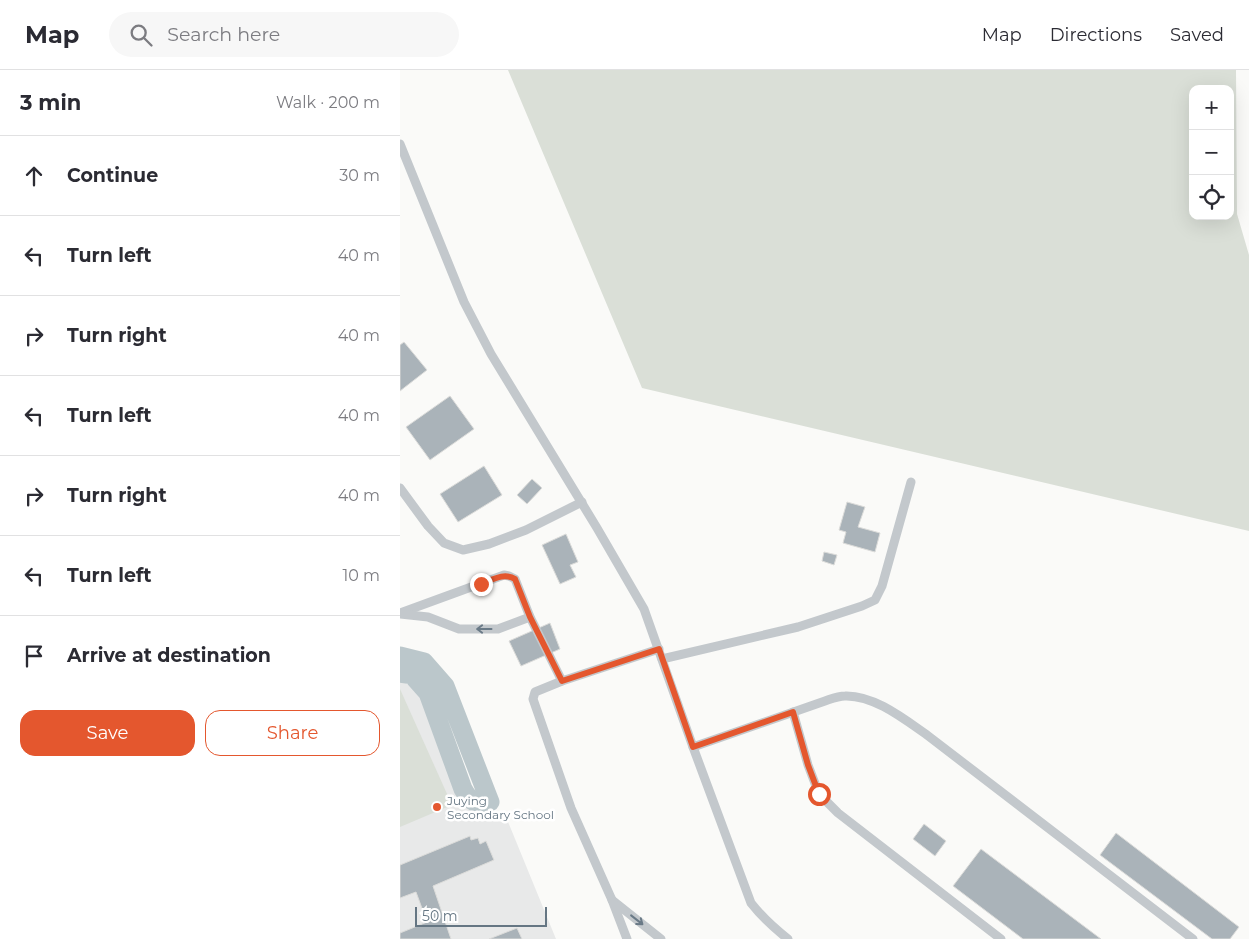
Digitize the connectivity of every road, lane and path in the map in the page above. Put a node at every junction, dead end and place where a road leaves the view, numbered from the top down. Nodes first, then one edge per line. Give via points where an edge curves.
1 (400, 144) edge
2 (911, 482) dead end
3 (400, 488) edge
4 (582, 502) junction
5 (400, 614) edge
6 (530, 617) junction
7 (659, 649) junction
8 (662, 659) junction
9 (562, 681) junction
10 (793, 712) junction
11 (693, 747) junction
12 (612, 900) junction
13 (627, 939) edge
14 (661, 939) edge
15 (788, 939) edge
16 (1001, 939) edge
17 (1193, 939) edge

1 - 4 lane via 464,302 491,354
2 - 8 lane via 882,586 875,600 798,627
3 - 4 lane via 444,543 462,550 526,530
4 - 7 lane via 644,609
6 -> 5 lane via 498,629 459,629 428,618
5 - 6 lane via 509,576 515,579
6 - 9 lane
7 - 8 lane
7 - 9 lane
8 - 11 lane
9 - 12 lane via 535,692 533,699 570,808
10 - 11 lane
10 - 16 lane via 819,794 838,813
10 - 17 lane via 844,696 863,698 888,709 927,735
11 - 15 lane via 751,903
12 - 13 lane
12 -> 14 lane

